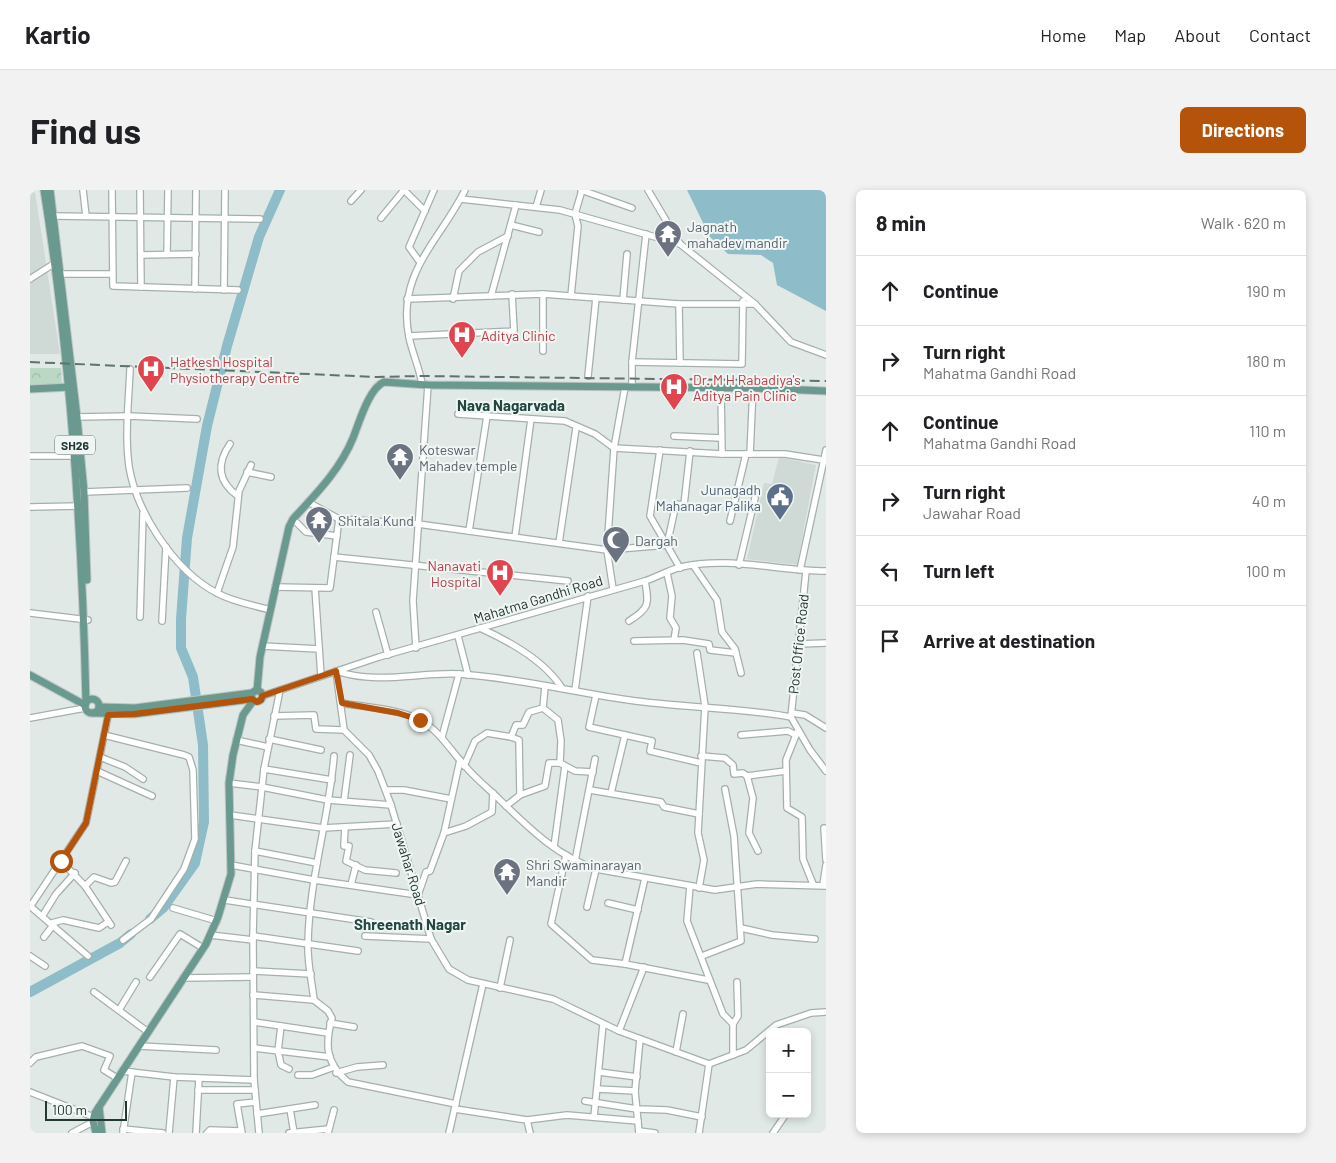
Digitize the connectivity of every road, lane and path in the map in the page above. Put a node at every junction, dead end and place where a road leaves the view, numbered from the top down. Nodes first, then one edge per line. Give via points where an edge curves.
1 (44, 190) edge
2 (50, 190) edge
3 (83, 190) edge
4 (112, 190) edge
5 (140, 190) edge
6 (168, 190) edge
7 (196, 190) edge
8 (225, 190) edge
9 (361, 190) edge
10 (434, 190) edge
11 (465, 190) edge
12 (541, 190) edge
13 (582, 190) edge
14 (648, 190) edge
15 (461, 199) junction
16 (351, 201) dead end
17 (516, 206) junction
18 (536, 207) junction
19 (632, 208) dead end
20 (425, 211) junction
21 (575, 214) junction
22 (54, 216) junction
23 (86, 216) junction
24 (111, 216) junction
25 (140, 216) junction
26 (168, 216) junction
27 (196, 217) junction
28 (225, 217) junction
29 (381, 218) dead end
30 (260, 219) dead end
31 (511, 225) junction
32 (539, 232) dead end
33 (646, 234) junction
34 (508, 236) junction
35 (680, 244) junction
36 (167, 254) junction
37 (196, 254) junction
38 (627, 254) dead end
39 (141, 255) junction
40 (419, 262) junction
41 (56, 263) junction
42 (62, 274) junction
43 (111, 274) junction
44 (30, 279) edge
45 (141, 287) junction
46 (196, 289) junction
47 (224, 290) junction
48 (238, 290) dead end
49 (512, 294) junction
50 (543, 294) junction
51 (743, 294) junction
52 (491, 296) junction
53 (571, 296) junction
54 (596, 298) junction
55 (407, 299) junction
56 (453, 299) junction
57 (623, 300) junction
58 (640, 301) junction
59 (679, 304) junction
60 (743, 304) junction
61 (755, 304) junction
62 (409, 336) junction
63 (543, 351) dead end
64 (826, 355) edge
65 (632, 362) junction
66 (680, 363) junction
67 (130, 369) dead end
68 (588, 376) dead end
69 (425, 385) junction
70 (72, 387) junction
71 (628, 387) junction
72 (30, 388) edge
73 (753, 388) junction
74 (721, 389) junction
75 (826, 391) edge
76 (458, 414) dead end
77 (129, 416) junction
78 (486, 416) junction
79 (77, 417) junction
80 (197, 419) dead end
81 (531, 419) junction
82 (576, 428) junction
83 (674, 436) dead end
84 (722, 438) junction
85 (230, 444) dead end
86 (614, 448) junction
87 (660, 450) junction
88 (826, 450) edge
89 (690, 451) junction
90 (722, 454) junction
91 (748, 454) junction
92 (30, 456) edge
93 (76, 456) junction
94 (823, 460) junction
95 (251, 465) dead end
96 (247, 472) junction
97 (271, 477) dead end
98 (136, 488) junction
99 (187, 488) dead end
100 (84, 492) junction
101 (238, 496) junction
102 (755, 498) dead end
103 (308, 502) junction
104 (82, 506) junction
105 (30, 507) edge
106 (143, 513) junction
107 (293, 519) junction
108 (339, 519) junction
109 (730, 521) dead end
110 (418, 524) junction
111 (469, 531) junction
112 (336, 536) junction
113 (515, 537) junction
114 (559, 543) junction
115 (667, 545) junction
116 (166, 547) junction
117 (607, 550) junction
118 (334, 557) junction
119 (739, 564) junction
120 (693, 565) junction
121 (415, 567) junction
122 (680, 568) junction
123 (803, 571) junction
124 (826, 571) edge
125 (667, 573) junction
126 (568, 581) dead end
127 (645, 581) junction
128 (275, 587) junction
129 (315, 588) junction
130 (613, 589) junction
131 (218, 593) junction
132 (588, 596) junction
133 (270, 610) junction
134 (376, 612) dead end
135 (30, 613) edge
136 (140, 617) dead end
137 (86, 619) junction
138 (162, 621) dead end
139 (629, 621) dead end
140 (480, 628) junction
141 (458, 636) junction
142 (674, 640) junction
143 (634, 641) dead end
144 (826, 642) edge
145 (798, 644) junction
146 (262, 646) junction
147 (416, 648) junction
148 (319, 649) junction
149 (736, 653) junction
150 (697, 654) dead end
151 (388, 655) junction
152 (336, 671) junction
153 (741, 673) dead end
154 (30, 674) edge
155 (459, 674) junction
156 (468, 675) junction
157 (321, 676) junction
158 (545, 686) junction
159 (562, 688) junction
160 (280, 690) junction
161 (575, 690) junction
162 (596, 695) junction
163 (255, 696) junction
164 (342, 703) junction
165 (87, 704) junction
166 (704, 706) junction
167 (100, 707) junction
168 (542, 708) junction
169 (108, 711) junction
170 (94, 713) junction
171 (791, 715) junction
172 (274, 716) junction
173 (30, 718) edge
174 (826, 728) edge
175 (344, 730) junction
176 (797, 733) junction
177 (104, 735) junction
178 (625, 735) junction
179 (741, 735) dead end
180 (442, 737) junction
181 (511, 737) junction
182 (236, 740) junction
183 (269, 740) junction
184 (268, 747) junction
185 (321, 750) dead end
186 (350, 755) dead end
187 (334, 756) dead end
188 (701, 756) junction
189 (100, 757) junction
190 (460, 760) junction
191 (595, 760) dead end
192 (700, 763) junction
193 (563, 764) junction
194 (464, 766) junction
195 (264, 768) junction
196 (97, 771) junction
197 (786, 771) junction
198 (826, 771) edge
199 (593, 772) junction
200 (747, 776) junction
201 (143, 778) dead end
202 (332, 780) junction
203 (228, 783) junction
204 (262, 787) junction
205 (725, 788) dead end
206 (386, 790) junction
207 (590, 790) junction
208 (493, 793) junction
209 (611, 793) junction
210 (520, 795) junction
211 (152, 796) dead end
212 (451, 799) junction
213 (328, 800) junction
214 (344, 801) junction
215 (392, 805) junction
216 (506, 806) junction
217 (699, 814) junction
218 (230, 815) junction
219 (259, 818) junction
220 (397, 824) junction
221 (345, 827) junction
222 (323, 828) junction
223 (824, 828) dead end
224 (444, 833) junction
225 (554, 847) junction
226 (255, 851) junction
227 (758, 851) dead end
228 (566, 855) junction
229 (826, 860) edge
230 (61, 861) junction
231 (126, 861) dead end
232 (575, 861) junction
233 (317, 863) junction
234 (231, 865) junction
235 (356, 865) junction
236 (826, 865) edge
237 (254, 869) junction
238 (596, 869) junction
239 (74, 873) junction
240 (396, 873) dead end
241 (645, 878) junction
242 (314, 880) junction
243 (812, 884) junction
244 (351, 885) junction
245 (85, 886) junction
246 (690, 886) junction
247 (739, 886) junction
248 (824, 886) edge
249 (699, 888) junction
250 (418, 895) junction
251 (225, 900) junction
252 (254, 902) junction
253 (608, 903) dead end
254 (30, 906) edge
255 (587, 907) dead end
256 (173, 908) dead end
257 (638, 910) junction
258 (311, 913) junction
259 (43, 915) junction
260 (217, 921) junction
261 (371, 922) dead end
262 (53, 924) junction
263 (741, 928) junction
264 (210, 935) junction
265 (365, 936) dead end
266 (44, 937) dead end
267 (253, 938) junction
268 (432, 939) junction
269 (815, 939) dead end
270 (123, 940) dead end
271 (510, 940) dead end
272 (308, 944) junction
273 (203, 948) junction
274 (358, 951) dead end
275 (30, 956) edge
276 (88, 956) dead end
277 (702, 956) junction
278 (625, 964) junction
279 (45, 966) dead end
280 (644, 968) junction
281 (253, 974) junction
282 (311, 974) junction
283 (150, 977) dead end
284 (183, 978) junction
285 (708, 980) junction
286 (136, 982) dead end
287 (737, 982) dead end
288 (483, 984) junction
289 (500, 988) junction
290 (94, 992) dead end
291 (253, 995) junction
292 (314, 1000) junction
293 (119, 1010) junction
294 (826, 1012) edge
295 (683, 1014) dead end
296 (254, 1022) junction
297 (330, 1023) junction
298 (603, 1024) junction
299 (733, 1024) junction
300 (281, 1026) junction
301 (354, 1026) dead end
302 (619, 1031) junction
303 (148, 1032) junction
304 (328, 1033) junction
305 (640, 1039) junction
306 (139, 1046) junction
307 (254, 1048) junction
308 (216, 1050) dead end
309 (278, 1051) junction
310 (676, 1052) junction
311 (733, 1055) junction
312 (330, 1058) junction
313 (30, 1063) edge
314 (709, 1064) junction
315 (383, 1065) dead end
316 (289, 1069) dead end
317 (335, 1070) junction
318 (122, 1071) junction
319 (132, 1072) junction
320 (598, 1072) junction
321 (298, 1075) dead end
322 (174, 1076) junction
323 (637, 1077) junction
324 (117, 1078) junction
325 (199, 1078) junction
326 (254, 1080) junction
327 (597, 1089) junction
328 (198, 1090) junction
329 (255, 1090) junction
330 (635, 1091) junction
331 (30, 1092) edge
332 (585, 1101) dead end
333 (256, 1102) junction
334 (596, 1102) junction
335 (315, 1105) dead end
336 (455, 1106) junction
337 (637, 1108) junction
338 (290, 1109) junction
339 (334, 1110) dead end
340 (257, 1114) junction
341 (594, 1116) junction
342 (702, 1117) junction
343 (783, 1118) edge
344 (527, 1120) junction
345 (97, 1121) junction
346 (638, 1121) junction
347 (123, 1131) edge
348 (328, 1131) edge
349 (241, 1132) edge
350 (639, 1132) edge
351 (72, 1133) edge
352 (96, 1133) edge
353 (102, 1133) edge
354 (163, 1133) edge
355 (169, 1133) edge
356 (196, 1133) edge
357 (206, 1133) edge
358 (259, 1133) edge
359 (292, 1133) edge
360 (449, 1133) edge
361 (530, 1133) edge
362 (655, 1133) edge
363 (699, 1133) edge
364 (773, 1133) edge

1 - 41 main road, SH26
2 - 22 main road, SH26
3 - 23 street
4 - 24 street
5 - 25 street
6 - 26 street
7 - 27 street
8 - 28 street
9 - 16 street
10 - 20 street
11 - 15 street
12 - 18 street
13 - 19 street
13 - 21 street
14 - 35 street
15 - 17 street
15 - 40 street
17 - 18 street
17 - 31 street
18 - 21 street
20 - 29 street via 404,190
20 - 40 street via 409,248
21 - 33 street
21 - 53 street via 578,226
22 - 23 street
22 - 42 main road, SH26
23 - 24 street
24 - 25 street
24 - 43 street
25 - 26 street
25 - 39 street
26 - 27 street
26 - 36 street
27 - 28 street
27 - 37 street
28 - 30 street
28 - 47 street
31 - 32 street
31 - 34 street
33 - 35 street
33 - 58 street
34 - 52 street
34 - 56 street via 478,252 459,271
35 - 51 street
36 - 37 street
36 - 39 street
37 - 46 street
38 - 57 street
39 - 45 street
40 - 55 street
41 - 44 street
41 - 70 main road, SH26
42 - 43 street
42 - 70 main road, SH26
43 - 45 street via 113,286
45 - 46 street
46 - 47 street
47 - 48 street
49 - 50 street
49 - 52 street
49 - 62 street via 514,331
50 - 53 street
50 - 63 street
51 - 60 street
51 - 61 street
52 - 56 street
53 - 54 street
54 - 57 street
54 - 68 street
55 - 56 street
55 - 62 street
57 - 58 street
58 - 59 street
58 - 65 street
59 - 60 street
59 - 66 street
60 - 61 street
60 - 66 street via 742,364
61 - 64 street via 791,342
62 - 69 street
65 - 66 street
65 - 71 street
67 - 77 street
69 - 71 main road
69 - 103 main road via 379,384 371,395 344,458
69 - 110 street
70 - 72 main road
70 - 79 main road, SH26
70 - 93 main road, SH26
71 - 74 main road
71 - 86 street
73 - 74 main road
73 - 75 main road
73 - 91 street
74 - 84 street
76 - 78 street
77 - 79 street
77 - 80 street
77 - 98 street via 128,458
78 - 81 street
78 - 111 street
79 - 100 main road, SH26
81 - 82 street via 565,421
81 - 113 street
82 - 86 street via 595,434
82 - 114 street
83 - 84 street
84 - 90 street
85 - 101 street via 223,454 220,473 228,488
86 - 87 street
86 - 117 street
87 - 89 street
87 - 115 street via 650,516
88 - 94 street, Post Office Road
89 - 90 street
89 - 115 street via 684,504 676,504
90 - 91 street
91 - 94 street via 785,454
91 - 109 street
92 - 93 street
93 - 104 main road, SH26
94 - 123 street, Post Office Road
95 - 96 street
96 - 97 street
96 - 101 street
98 - 99 street
98 - 100 street
98 - 106 street
100 - 104 main road, SH26
101 - 131 street via 233,547
102 - 119 street
103 - 107 main road
103 - 108 street
104 - 105 street
104 - 137 main road, SH26
106 - 116 street
106 - 136 street
107 - 112 street via 306,532
107 - 128 main road
108 - 110 street
108 - 112 street
110 - 111 street
110 - 121 street
111 - 113 street
112 - 118 street
113 - 114 street
114 - 117 street
115 - 117 street
115 - 122 street
116 - 131 street via 181,564
116 - 138 street
117 - 130 street
118 - 121 street
118 - 129 street via 330,588
119 - 120 street, Mahatma Gandhi Road
119 - 123 street, Mahatma Gandhi Road
120 - 122 street, Mahatma Gandhi Road
120 - 149 street via 716,600 722,632
121 - 126 street
121 - 147 street
122 - 125 street, Mahatma Gandhi Road
123 - 124 street, Mahatma Gandhi Road
123 - 145 street, Post Office Road
125 - 127 street, Mahatma Gandhi Road
125 - 142 street via 672,596 670,618 676,628
127 - 130 street, Mahatma Gandhi Road
127 - 139 street via 648,601 644,612
128 - 129 street
128 - 133 main road
129 - 148 street
130 - 132 street, Mahatma Gandhi Road
131 - 133 street
132 - 140 street, Mahatma Gandhi Road
132 - 161 street
133 - 146 main road
134 - 151 street
135 - 137 street
137 - 165 main road, SH26
140 - 141 street, Mahatma Gandhi Road
140 - 159 street via 504,638 554,675
141 - 147 street, Mahatma Gandhi Road
141 - 156 street
142 - 143 street
142 - 149 street via 709,644 710,650
144 - 145 street
145 - 171 street, Post Office Road
146 - 148 street
146 - 163 main road
147 - 151 street, Mahatma Gandhi Road
148 - 157 street
149 - 153 street
150 - 166 street
151 - 152 street, Mahatma Gandhi Road
152 - 155 street via 353,677 383,678
152 - 157 street, Mahatma Gandhi Road
152 - 164 street
154 - 165 main road
155 - 156 street
155 - 180 street
156 - 158 street
157 - 160 street, Mahatma Gandhi Road
158 - 159 street
158 - 168 street
159 - 161 street
160 - 163 street, Mahatma Gandhi Road
160 - 172 street
161 - 162 street
162 - 166 street
162 - 178 street via 589,727
163 - 169 main road, Mahatma Gandhi Road via 134,711
163 - 182 main road via 244,715
164 - 175 street
164 - 180 street via 413,716
165 - 167 main road via 96,700
165 - 170 main road via 89,713
165 - 173 street
166 - 171 street
166 - 188 street
167 - 169 main road, Mahatma Gandhi Road
167 - 170 main road
168 - 181 street via 529,712 523,725 516,725
168 - 193 street via 558,720
169 - 170 main road, Mahatma Gandhi Road
169 - 177 street
171 - 174 street via 805,715
171 - 176 street
172 - 175 street via 314,715 316,729
172 - 183 street
175 - 206 street, Jawahar Road via 375,763
176 - 179 street
176 - 197 street via 786,760
176 - 198 street
177 - 189 street
177 - 270 street via 184,755 190,760 194,777 195,839 184,869 151,919
178 - 192 street via 652,741 650,751
178 - 209 street
180 - 190 street
181 - 194 street via 487,733 475,741
181 - 210 street via 519,740
182 - 184 street
182 - 203 main road
183 - 184 street
183 - 185 street
184 - 195 street
186 - 214 street
187 - 202 street
188 - 192 street
188 - 200 street via 724,758 733,765 734,774
189 - 196 street
189 - 201 street
190 - 194 street
190 - 212 street
191 - 199 street
192 - 217 street
193 - 199 street via 575,771
193 - 210 street via 549,763 545,786
193 - 225 street
194 - 208 street
195 - 202 street
195 - 204 street
196 - 211 street
196 - 230 street via 86,823
197 - 200 street
197 - 243 street via 788,808 802,817 803,859
199 - 207 street
200 - 227 street via 752,798 749,833
202 - 213 street
203 - 204 street
203 - 218 main road
204 - 213 street
204 - 219 street
205 - 247 street
206 - 212 street
206 - 215 street, Jawahar Road
207 - 209 street
207 - 232 street
208 - 216 street
208 - 224 street via 492,812
209 - 217 street via 661,802 664,807
210 - 216 street
212 - 224 street
213 - 214 street
213 - 222 street
214 - 215 street
215 - 220 street, Jawahar Road
216 - 225 street
217 - 249 street via 698,833 704,860
218 - 219 street
218 - 234 main road
219 - 222 street
219 - 226 street
220 - 221 street
220 - 250 street, Jawahar Road
221 - 222 street
221 - 235 street via 344,846 349,846 346,861
222 - 233 street
223 - 229 street
224 - 250 street
225 - 228 street
226 - 233 street
226 - 237 street
228 - 232 street
228 - 278 street via 551,924 592,960
230 - 239 street
230 - 254 street
231 - 245 street via 115,882 94,877
232 - 238 street
233 - 242 street
234 - 237 street
234 - 251 main road
235 - 240 street via 364,870
235 - 244 street
236 - 248 street
237 - 242 street
237 - 252 street
238 - 241 street
238 - 255 street
239 - 245 street
239 - 259 street
241 - 246 street
241 - 257 street
242 - 244 street
242 - 258 street
243 - 247 street
243 - 248 street
244 - 250 street
245 - 262 street via 109,923 98,928 64,920
246 - 249 street
246 - 277 street via 687,921
247 - 249 street via 714,890
247 - 263 street
250 - 268 street, Jawahar Road
251 - 252 street
251 - 260 main road
252 - 258 street
252 - 267 street
253 - 257 street
254 - 259 street
256 - 260 street
257 - 278 street
258 - 261 street
258 - 272 street
259 - 262 street
260 - 264 main road
262 - 266 street
262 - 276 street
263 - 269 street
263 - 277 street via 741,941
264 - 267 street
264 - 273 main road
265 - 268 street
267 - 272 street
267 - 281 street
268 - 288 street, Jawahar Road via 449,969 460,977
271 - 289 street
272 - 274 street
272 - 282 street
273 - 283 street via 180,934
273 - 284 main road
275 - 279 street
277 - 285 street
278 - 280 street
280 - 285 street
280 - 302 street
281 - 282 street
281 - 284 street
281 - 291 street
282 - 292 street
284 - 303 main road
285 - 299 street via 723,1014
286 - 293 street
287 - 299 street via 738,1016
288 - 289 street, Jawahar Road
288 - 336 street
289 - 298 street, Jawahar Road via 553,999
290 - 293 street
291 - 292 street
291 - 296 street
292 - 297 street via 328,1011 332,1018
293 - 303 street
294 - 311 street via 811,1013 776,1025 746,1050
295 - 310 street
296 - 300 street
296 - 307 street
297 - 301 street
297 - 304 street
298 - 302 street, Jawahar Road
298 - 320 street
299 - 311 street
300 - 304 street
300 - 309 street
302 - 305 street, Jawahar Road
303 - 306 main road
304 - 312 street via 326,1040
305 - 310 street, Jawahar Road
305 - 323 street
306 - 308 street
306 - 318 main road
307 - 309 street
307 - 326 street
309 - 312 street
309 - 316 street via 279,1062
310 - 314 street, Jawahar Road
311 - 314 street
312 - 317 street
313 - 324 street via 36,1057 82,1046 110,1056 104,1070
314 - 342 street
315 - 317 street
317 - 321 street
317 - 336 street via 348,1082
318 - 319 street
318 - 324 main road
319 - 322 street
319 - 347 street
320 - 323 street
320 - 327 street
322 - 325 street
322 - 355 street
323 - 330 street
324 - 345 main road via 99,1107
325 - 326 street
325 - 328 street
326 - 329 street
327 - 330 street
327 - 334 street
328 - 329 street
328 - 356 street
329 - 333 street
330 - 337 street
331 - 345 street
332 - 334 street
333 - 340 street
333 - 349 street via 237,1104
334 - 337 street
334 - 341 street
335 - 338 street
336 - 344 street
336 - 360 street
337 - 342 street
337 - 346 street
338 - 340 street
338 - 359 street
339 - 348 street
340 - 358 street
341 - 344 street via 554,1115
341 - 346 street
342 - 363 street
343 - 364 street
344 - 361 street
345 - 351 street
345 - 352 main road
345 - 353 main road
346 - 350 street
347 - 354 street
348 - 359 street
349 - 357 street via 210,1130
350 - 362 street

